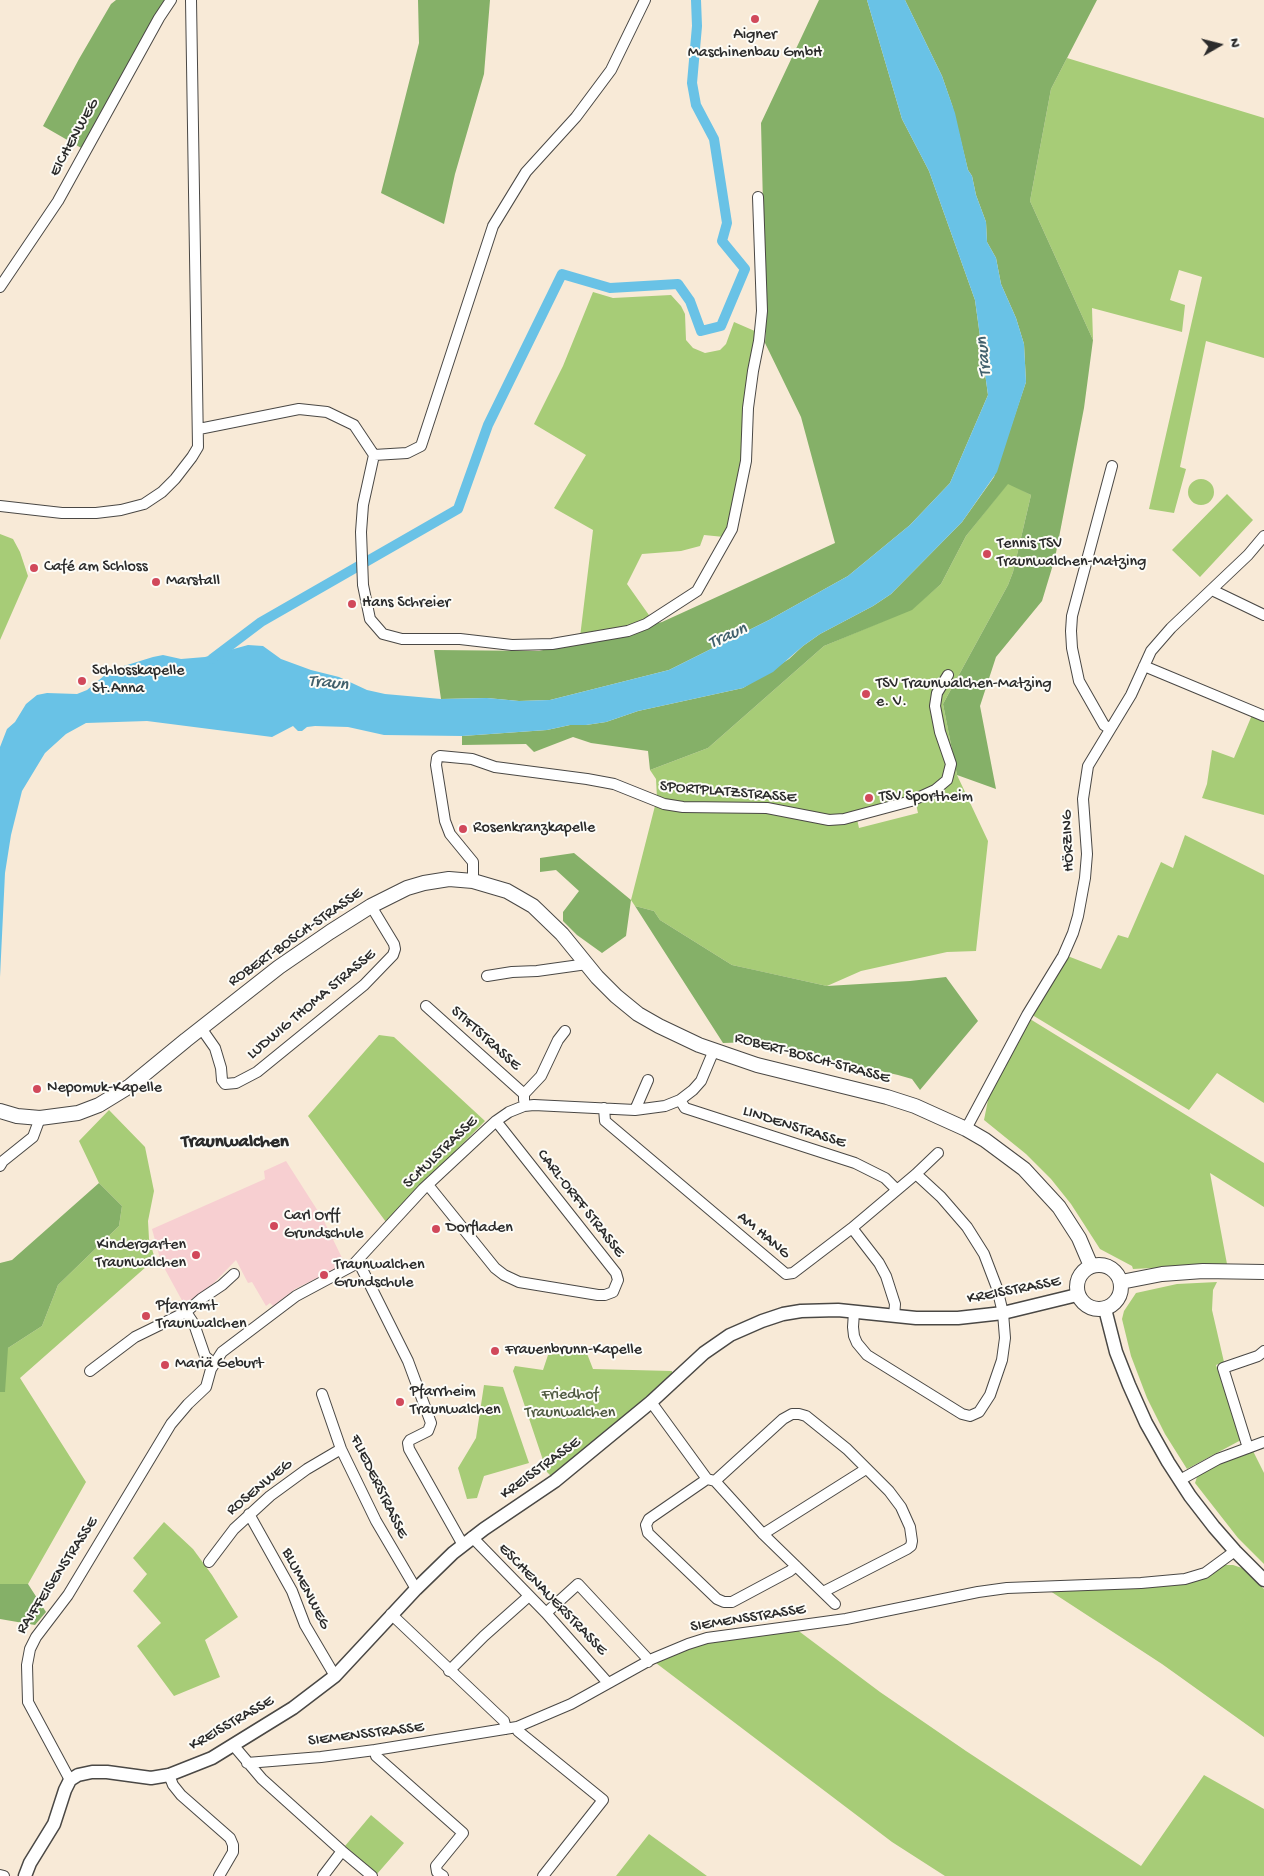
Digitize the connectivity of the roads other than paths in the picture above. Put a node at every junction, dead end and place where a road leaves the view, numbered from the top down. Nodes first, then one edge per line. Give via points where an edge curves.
1 (171, 0) edge
2 (190, 0) edge
3 (645, 0) edge
4 (758, 197) dead end
5 (0, 287) edge
6 (199, 429) junction
7 (374, 455) junction
8 (1112, 466) dead end
9 (0, 506) edge
10 (1264, 536) edge
11 (1212, 590) junction
12 (1264, 615) edge
13 (1144, 666) junction
14 (948, 675) dead end
15 (1264, 716) edge
16 (1110, 729) junction
17 (472, 881) junction
18 (371, 906) junction
19 (586, 964) junction
20 (487, 976) dead end
21 (426, 1006) dead end
22 (201, 1028) junction
23 (565, 1031) dead end
24 (714, 1050) junction
25 (648, 1080) dead end
26 (524, 1094) junction
27 (680, 1100) junction
28 (524, 1106) junction
29 (604, 1108) junction
30 (635, 1110) junction
31 (0, 1111) edge
32 (40, 1118) junction
33 (496, 1121) junction
34 (966, 1129) junction
35 (938, 1153) dead end
36 (0, 1166) edge
37 (916, 1174) junction
38 (428, 1185) junction
39 (897, 1190) junction
40 (852, 1228) junction
41 (358, 1261) junction
42 (1091, 1266) junction
43 (1264, 1272) edge
44 (234, 1274) dead end
45 (1121, 1282) junction
46 (1077, 1295) junction
47 (1105, 1309) junction
48 (186, 1312) junction
49 (854, 1312) junction
50 (1003, 1313) junction
51 (894, 1316) junction
52 (1264, 1351) edge
53 (213, 1363) junction
54 (90, 1371) dead end
55 (322, 1394) dead end
56 (651, 1402) junction
57 (1264, 1442) edge
58 (1248, 1448) junction
59 (342, 1449) junction
60 (866, 1469) junction
61 (711, 1480) junction
62 (1180, 1480) junction
63 (249, 1514) junction
64 (763, 1534) junction
65 (468, 1541) junction
66 (1235, 1551) junction
67 (209, 1562) dead end
68 (796, 1566) junction
69 (1264, 1580) edge
70 (416, 1588) junction
71 (823, 1592) junction
72 (529, 1596) junction
73 (835, 1604) dead end
74 (546, 1613) junction
75 (391, 1614) junction
76 (648, 1662) junction
77 (449, 1671) junction
78 (335, 1676) junction
79 (608, 1683) junction
80 (517, 1727) junction
81 (506, 1729) junction
82 (234, 1746) junction
83 (375, 1750) junction
84 (247, 1762) junction
85 (169, 1775) junction
86 (70, 1780) junction
87 (342, 1851) junction
88 (0, 1875) edge
89 (4, 1876) edge
90 (25, 1876) edge
91 (219, 1876) edge
92 (323, 1876) edge
93 (372, 1876) edge
94 (444, 1876) edge
95 (543, 1876) edge

1 - 5 street, EICHENWEG via 58,201
2 - 6 street
3 - 7 street via 611,70 576,117 526,172 494,226 421,446 407,453
4 - 7 street via 762,310 748,408 746,461 732,530 696,591 646,624 628,631 552,644 402,639 383,634 370,619 362,570 363,505
6 - 7 street via 299,409 327,412 354,425
6 - 9 street via 198,447 192,457 162,492 144,504 96,513
8 - 16 street via 1072,616 1071,631 1079,681 1104,725
10 - 11 street, HÖRZING
11 - 12 street
11 - 13 street, HÖRZING via 1171,628
13 - 15 street
13 - 16 street, HÖRZING
14 - 17 street, SPORTPLATZSTRASSE via 937,693 936,706 950,764 947,780 935,790 911,801 844,819 829,820 767,808 664,804 614,784 440,756 436,765 445,821 450,834 473,862
16 - 34 street, HÖRZING via 1088,766 1083,799 1087,854 1085,878 1073,933
17 - 18 main road, ROBERT-BOSCH-STRASSE via 424,883
17 - 19 main road, ROBERT-BOSCH-STRASSE via 507,891 533,906 562,934
18 - 22 main road, ROBERT-BOSCH-STRASSE via 286,962
18 - 22 street, LUDWIG THOMA STRASSE via 394,944 390,960 271,1062 236,1083 224,1084 215,1048
19 - 20 street
19 - 24 main road, ROBERT-BOSCH-STRASSE via 638,1014 672,1033
21 - 26 street, STIFTSTRASSE
22 - 32 main road, ROBERT-BOSCH-STRASSE via 117,1095 78,1113
23 - 26 street via 540,1076
24 - 27 street, SCHULSTRASSE via 701,1081
24 - 34 main road, ROBERT-BOSCH-STRASSE via 789,1074 887,1096
25 - 30 street
26 - 28 street
27 - 30 street, SCHULSTRASSE via 665,1106
27 - 39 street, LINDENSTRASSE via 685,1108 855,1163 885,1178
28 - 29 street, SCHULSTRASSE
28 - 33 street, SCHULSTRASSE
29 - 30 street, SCHULSTRASSE
29 - 40 street, AM HANG via 604,1121 782,1273 794,1273
31 - 32 main road, ROBERT-BOSCH-STRASSE
32 - 36 street via 33,1137
33 - 38 street, SCHULSTRASSE
33 - 38 street, CARL-ORFF STRASSE via 616,1273 617,1284 613,1292 598,1295 519,1282 504,1275
34 - 42 main road, ROBERT-BOSCH-STRASSE via 1006,1154 1044,1189 1071,1224
35 - 37 street, AM HANG
37 - 39 street, AM HANG
37 - 50 street via 956,1213 976,1240 990,1267
38 - 41 street, SCHULSTRASSE
39 - 40 street, AM HANG
40 - 51 street via 886,1276 895,1304
41 - 53 street, SCHULSTRASSE via 284,1304 227,1347
41 - 65 street, ESCHENAUERSTRASSE via 408,1362 432,1423 428,1431 410,1440 409,1449
42 - 45 main road via 1110,1267
42 - 46 main road via 1077,1281
43 - 45 main road via 1203,1271
44 - 48 street
45 - 47 main road via 1120,1296
46 - 47 main road via 1086,1306
46 - 50 street, KREISSTRASSE
47 - 62 street via 1129,1385 1146,1423
48 - 53 street via 194,1324 205,1356
48 - 54 street via 135,1337
49 - 50 street via 854,1336 867,1355 970,1416 979,1412 998,1376 1005,1338
49 - 51 street, KREISSTRASSE
49 - 56 street, KREISSTRASSE via 801,1311 746,1327 704,1353
50 - 51 street, KREISSTRASSE via 940,1319
52 - 58 street via 1223,1368
53 - 86 street, RAIFFEISENSTRASSE via 206,1387 171,1424 68,1595 30,1649 26,1665 28,1702
55 - 59 street, FLIEDERSTRASSE
56 - 61 street
56 - 65 street, KREISSTRASSE via 554,1481
57 - 58 street
58 - 62 street via 1218,1459
59 - 63 street, ROSENWEG via 307,1469
59 - 70 street, FLIEDERSTRASSE via 384,1537
60 - 61 street via 806,1416 792,1414
60 - 64 street
60 - 71 street via 900,1506 910,1527 911,1546
61 - 64 street
61 - 68 street via 649,1519 646,1525 648,1533 724,1602 732,1602
62 - 66 street via 1200,1510
63 - 67 street, ROSENWEG via 234,1528
63 - 78 street, BLUMENWEG via 292,1591 305,1625
64 - 68 street
65 - 70 street, KREISSTRASSE
65 - 72 street, ESCHENAUERSTRASSE
66 - 69 street
66 - 76 street, SIEMENSSTRASSE via 1205,1573 1185,1579 978,1592 846,1619 707,1638
68 - 71 street
70 - 75 street, KREISSTRASSE
71 - 73 street
72 - 74 street, ESCHENAUERSTRASSE
72 - 77 street
74 - 76 street via 578,1584
74 - 79 street, ESCHENAUERSTRASSE
75 - 77 street
75 - 78 street, KREISSTRASSE
76 - 79 street, SIEMENSSTRASSE
77 - 81 street via 504,1721
78 - 82 street, KREISSTRASSE
79 - 80 street, SIEMENSSTRASSE via 571,1704
80 - 81 street, SIEMENSSTRASSE
80 - 95 street via 604,1800
81 - 83 street, SIEMENSSTRASSE
82 - 84 street
82 - 85 street, KREISSTRASSE
83 - 84 street, SIEMENSSTRASSE
83 - 94 street via 376,1756 463,1833 436,1866 437,1872
84 - 87 street
85 - 86 street, KREISSTRASSE via 152,1778 92,1772
85 - 91 street via 172,1785 181,1795 230,1838 233,1852
86 - 90 street via 54,1824
87 - 92 street
87 - 93 street
88 - 89 street

